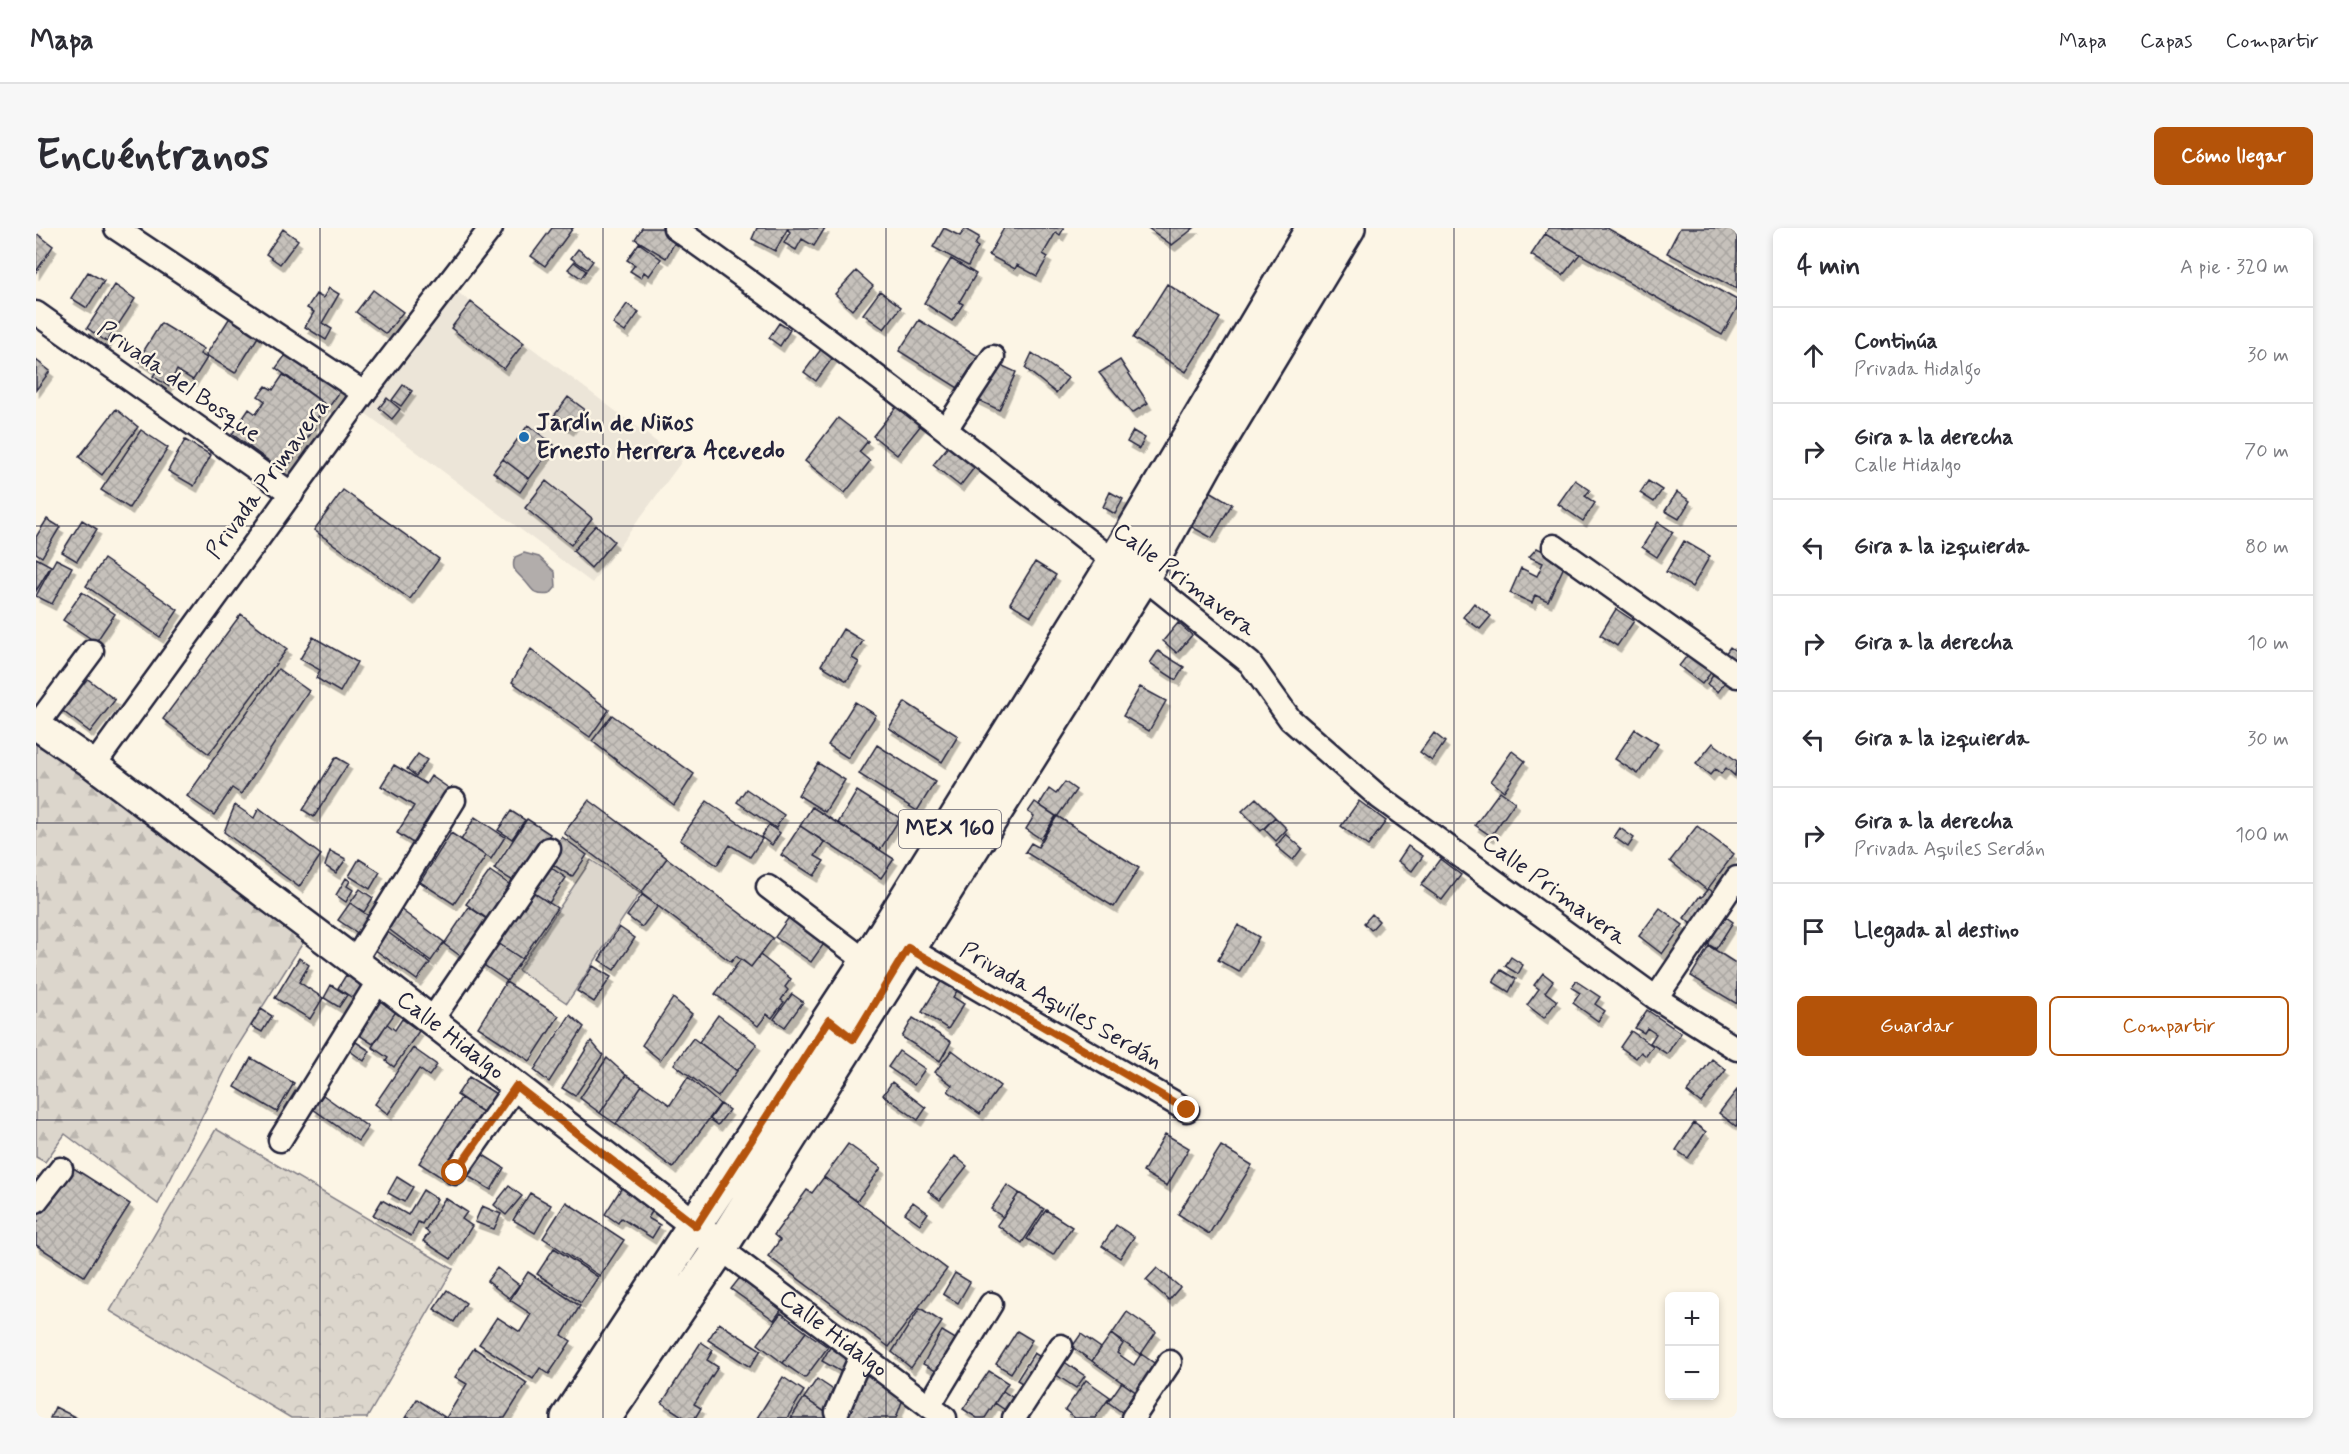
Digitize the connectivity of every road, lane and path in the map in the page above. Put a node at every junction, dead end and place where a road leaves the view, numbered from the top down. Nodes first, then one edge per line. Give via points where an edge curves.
1 (116, 228) edge
2 (491, 228) edge
3 (675, 228) edge
4 (1313, 228) edge
5 (1348, 228) edge
6 (36, 314) edge
7 (993, 357) dead end
8 (364, 393) junction
9 (946, 429) junction
10 (292, 494) junction
11 (1554, 546) dead end
12 (1129, 570) junction
13 (92, 651) dead end
14 (1737, 676) edge
15 (36, 725) edge
16 (94, 765) junction
17 (454, 800) dead end
18 (549, 849) dead end
19 (1737, 878) edge
20 (768, 887) dead end
21 (908, 948) junction
22 (354, 962) junction
23 (867, 962) junction
24 (379, 980) junction
25 (1656, 998) junction
26 (431, 1020) junction
27 (841, 1029) junction
28 (1737, 1048) edge
29 (516, 1086) junction
30 (1187, 1110) dead end
31 (280, 1140) dead end
32 (61, 1169) dead end
33 (455, 1173) dead end
34 (36, 1201) edge
35 (696, 1226) junction
36 (720, 1248) junction
37 (991, 1304) dead end
38 (1061, 1346) dead end
39 (861, 1356) junction
40 (1170, 1362) dead end
41 (837, 1412) dead end
42 (937, 1412) edge
43 (568, 1418) edge
44 (604, 1418) edge
45 (1014, 1418) edge
46 (1133, 1418) edge

1 - 8 street
2 - 8 street, Privada Primavera
3 - 9 street, Calle Primavera
4 - 12 main road, MEX 160
5 - 12 main road, MEX 160 via 1205,465
6 - 10 street, Privada del Bosque
7 - 9 street
8 - 10 street, Privada Primavera
9 - 12 street, Calle Primavera
10 - 16 street, Privada Primavera
11 - 14 street
12 - 21 main road, MEX 160
12 - 23 main road, MEX 160
12 - 25 street, Calle Primavera via 1250,663 1290,719 1379,797
13 - 15 street
15 - 16 street, Calle Hidalgo
16 - 22 street, Calle Hidalgo
17 - 22 street
18 - 26 street
19 - 25 street
20 - 23 street
21 - 27 main road, MEX 160
21 - 30 street, Privada Aquiles Serdán
22 - 24 street, Calle Hidalgo
23 - 27 main road, MEX 160
24 - 26 street, Calle Hidalgo
24 - 31 street
25 - 28 street, Calle Primavera
26 - 29 street, Calle Hidalgo
27 - 35 main road, MEX 160
27 - 36 main road, MEX 160
29 - 33 street
29 - 35 street, Calle Hidalgo
32 - 34 street
35 - 36 street, Calle Hidalgo
35 - 43 main road, MEX 160
36 - 39 street, Calle Hidalgo
36 - 44 main road, MEX 160
37 - 42 street
38 - 45 street
39 - 41 street
39 - 42 street, Calle Hidalgo
40 - 46 street

